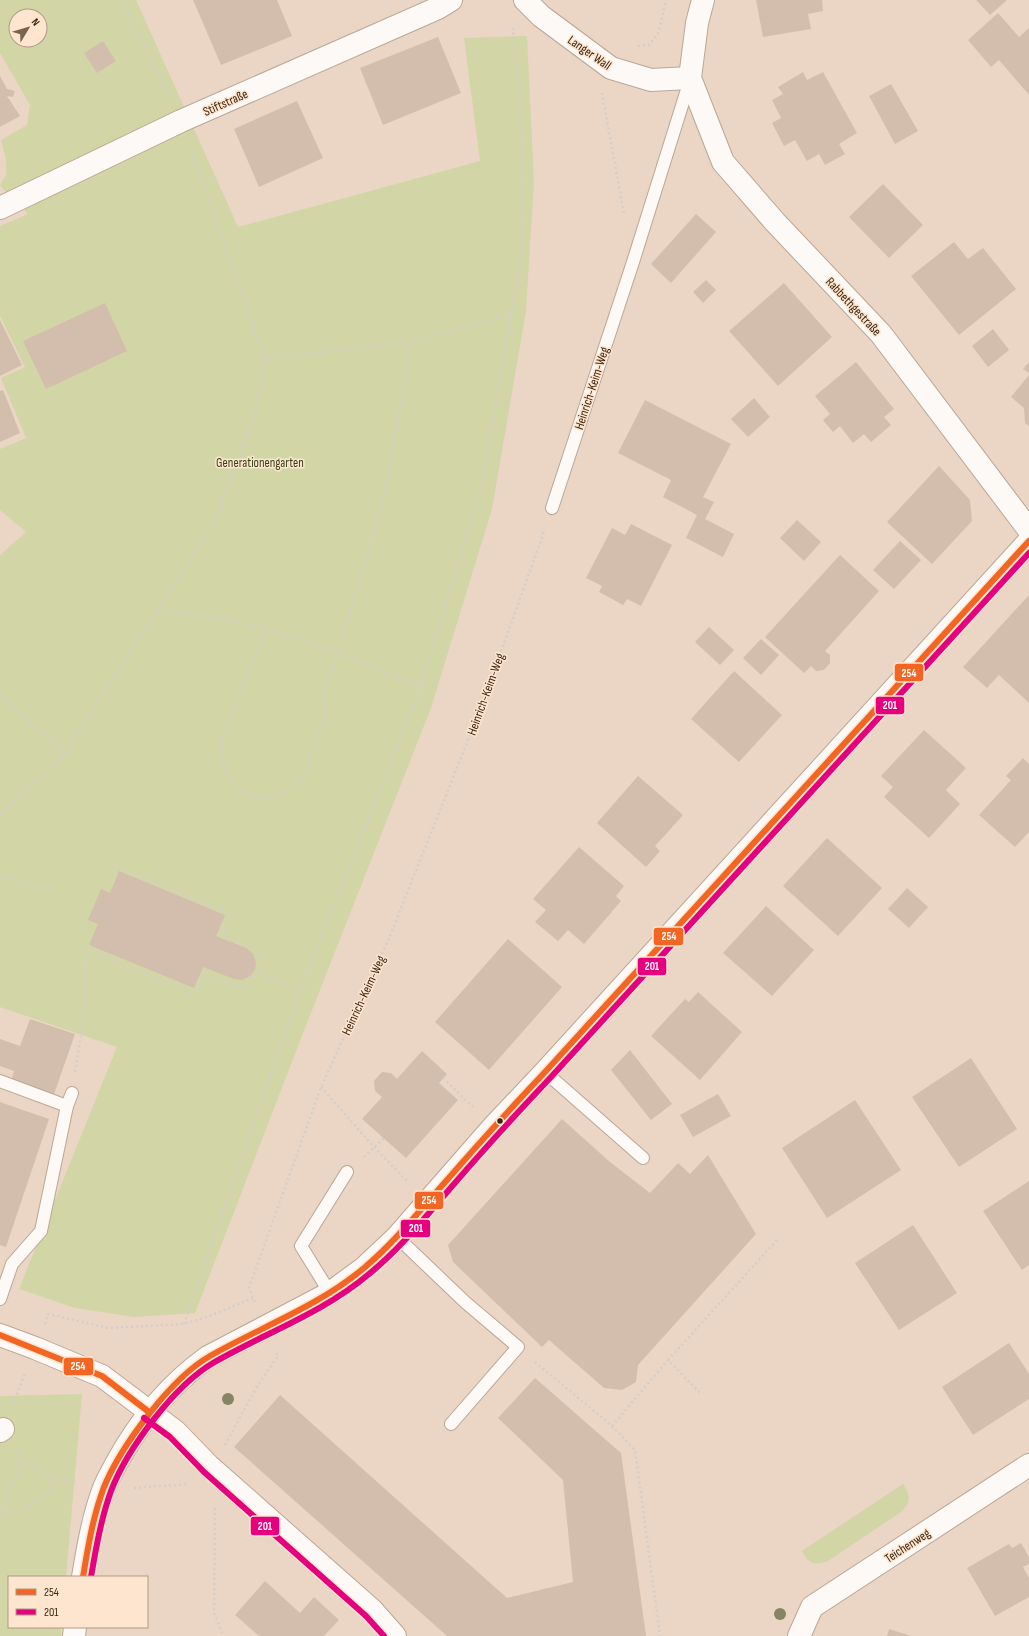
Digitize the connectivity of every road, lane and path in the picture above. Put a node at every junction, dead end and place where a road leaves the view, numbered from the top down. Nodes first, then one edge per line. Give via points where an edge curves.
1 (122, 0) edge
2 (451, 0) edge
3 (525, 0) edge
4 (666, 0) edge
5 (703, 0) edge
6 (513, 22) dead end
7 (611, 68) junction
8 (690, 78) junction
9 (181, 121) junction
10 (0, 208) edge
11 (624, 216) dead end
12 (512, 314) junction
13 (411, 342) junction
14 (265, 358) junction
15 (552, 508) joint
16 (1029, 530) edge
17 (1029, 541) edge
18 (158, 610) junction
19 (266, 629) junction
20 (338, 653) junction
21 (421, 687) junction
22 (0, 694) edge
23 (65, 753) junction
24 (0, 815) edge
25 (120, 868) dead end
26 (0, 875) edge
27 (56, 891) dead end
28 (258, 973) junction
29 (300, 990) junction
30 (545, 1072) junction
31 (443, 1078) dead end
32 (0, 1081) edge
33 (321, 1087) junction
34 (72, 1093) joint
35 (67, 1106) junction
36 (494, 1126) junction
37 (384, 1138) dead end
38 (374, 1147) junction
39 (643, 1158) dead end
40 (348, 1172) joint
41 (428, 1202) junction
42 (397, 1237) junction
43 (778, 1239) dead end
44 (330, 1293) junction
45 (253, 1298) junction
46 (0, 1299) edge
47 (266, 1328) junction
48 (0, 1335) edge
49 (518, 1347) junction
50 (668, 1360) junction
51 (701, 1394) dead end
52 (149, 1412) junction
53 (451, 1424) dead end
54 (612, 1426) junction
55 (2, 1430) edge
56 (21, 1461) junction
57 (1029, 1465) edge
58 (213, 1468) junction
59 (55, 1477) junction
60 (104, 1487) junction
61 (2, 1512) junction
62 (0, 1516) edge
63 (83, 1576) edge
64 (223, 1636) edge
65 (395, 1636) edge
66 (660, 1636) edge
67 (799, 1636) edge

1 - 9 path
2 - 9 street, Stiftstraße
3 - 7 street, Langer Wall via 541,16
4 - 7 path via 658,34 649,45 626,48
5 - 8 street via 697,23
6 - 12 path via 522,134 522,251
7 - 8 street, Langer Wall via 651,80
7 - 11 path via 601,88
8 - 15 lane, Heinrich-Keim-Weg
8 - 16 street, Rabbethgestraße via 723,162 775,222 880,334
9 - 10 street, Stiftstraße
9 - 14 path
12 - 13 path
12 - 21 path via 482,482
13 - 14 path
13 - 20 path via 385,495
14 - 18 path via 253,423 212,526
15 - 33 path, Heinrich-Keim-Weg via 480,710 390,936
17 - 30 street
18 - 19 path via 219,618
18 - 23 path
19 - 20 path
19 - 20 path via 219,744 225,770 237,788 248,795 260,798 277,796 291,790 309,770 308,758 326,715 324,693
20 - 21 path
21 - 29 path
22 - 23 path
23 - 24 path
25 - 28 path via 231,913 222,935 260,952
26 - 27 path
28 - 29 path
28 - 34 path via 242,988 205,974 196,995 86,950 85,1011
29 - 45 path via 184,1324 207,1318
30 - 36 street
30 - 39 lane
31 - 36 path
32 - 35 lane
33 - 38 path
33 - 45 path, Heinrich-Keim-Weg via 249,1288
34 - 35 lane
35 - 46 lane via 41,1231 12,1264
36 - 41 street
37 - 38 path
38 - 40 path
38 - 41 path
40 - 44 lane via 301,1246
41 - 42 street
42 - 44 street via 364,1268
42 - 49 lane
43 - 50 path
44 - 47 street
45 - 47 path
47 - 52 street via 208,1357 192,1369
47 - 58 path via 278,1356 256,1388
48 - 52 street via 102,1376
49 - 53 lane
49 - 54 path
50 - 51 path
50 - 54 path
52 - 58 street via 175,1431
52 - 60 street via 129,1441
54 - 66 path via 635,1450
55 - 56 path
56 - 59 path
56 - 61 path
57 - 67 street, Teichenweg via 812,1607
58 - 60 path via 196,1485
58 - 64 path via 214,1612
58 - 65 street via 372,1610
59 - 60 path
59 - 61 path via 43,1498 17,1514
60 - 63 street via 91,1531
61 - 62 path

